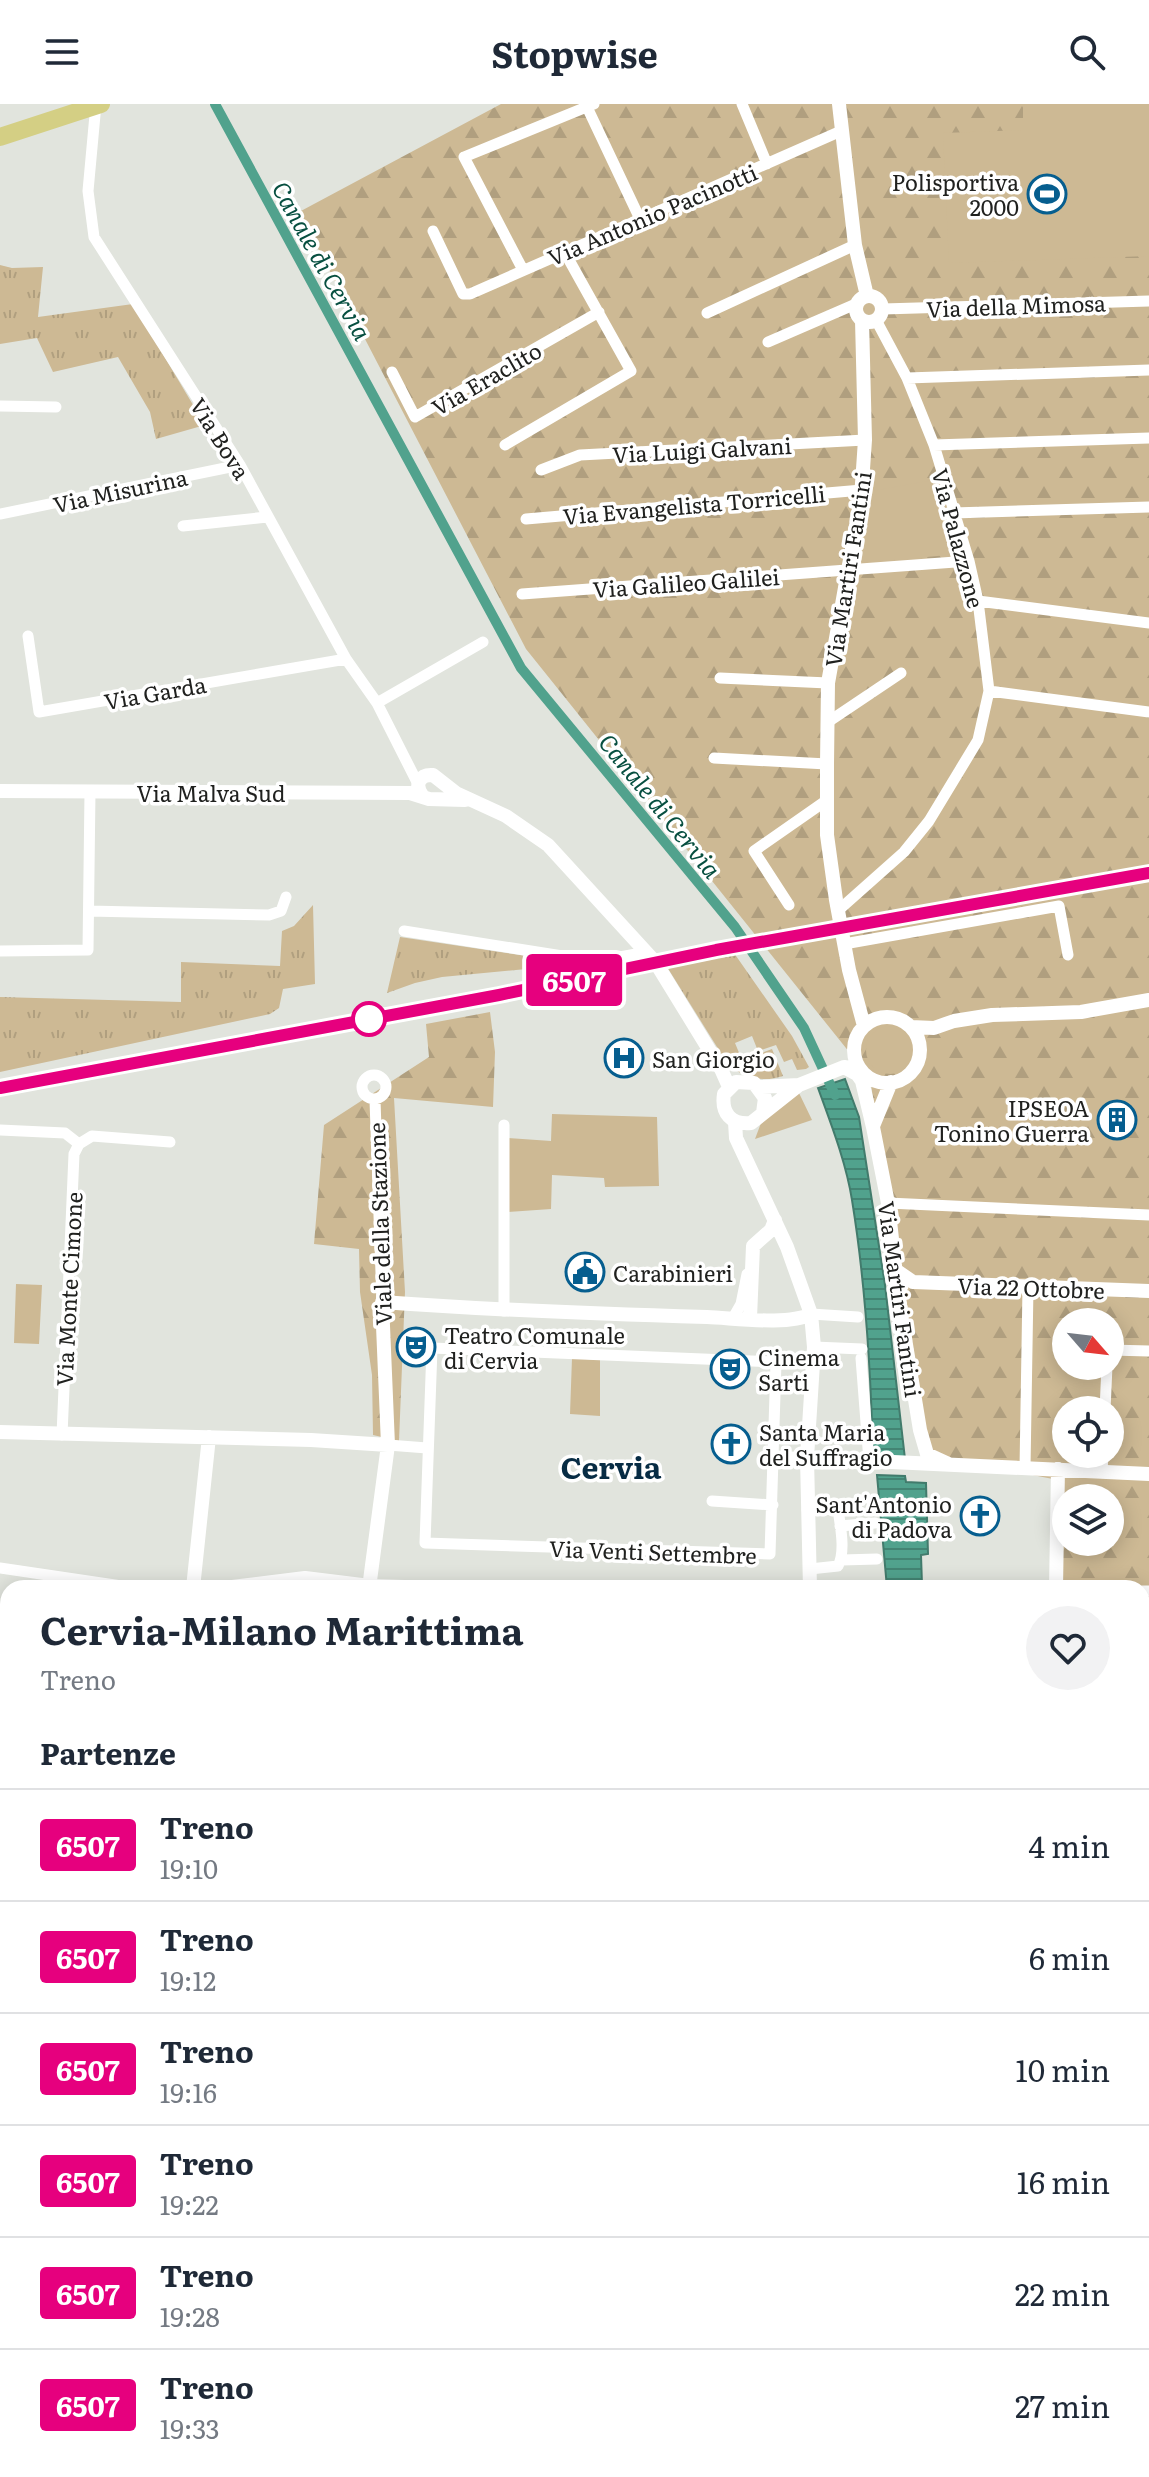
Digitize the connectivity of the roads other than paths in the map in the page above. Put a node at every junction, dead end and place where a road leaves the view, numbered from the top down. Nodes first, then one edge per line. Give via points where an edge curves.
1 (742, 104) edge
2 (97, 105) edge
3 (590, 105) edge
4 (840, 105) edge
5 (841, 131) junction
6 (0, 137) edge
7 (767, 164) junction
8 (640, 219) junction
9 (433, 231) dead end
10 (855, 245) junction
11 (564, 251) junction
12 (523, 270) junction
13 (862, 299) junction
14 (1149, 301) edge
15 (599, 312) junction
16 (707, 313) dead end
17 (874, 316) junction
18 (768, 342) dead end
19 (1149, 370) edge
20 (392, 372) dead end
21 (907, 378) junction
22 (0, 406) edge
23 (56, 407) dead end
24 (1149, 438) edge
25 (865, 440) junction
26 (505, 445) dead end
27 (934, 445) junction
28 (240, 465) junction
29 (541, 470) dead end
30 (862, 490) junction
31 (1149, 507) edge
32 (953, 513) junction
33 (0, 514) edge
34 (267, 517) junction
35 (526, 519) dead end
36 (183, 526) dead end
37 (969, 561) junction
38 (850, 569) junction
39 (522, 594) dead end
40 (978, 601) junction
41 (1149, 623) edge
42 (28, 636) dead end
43 (483, 642) dead end
44 (346, 659) junction
45 (901, 673) dead end
46 (720, 678) dead end
47 (828, 683) junction
48 (989, 691) junction
49 (377, 703) junction
50 (1149, 712) edge
51 (828, 722) junction
52 (714, 758) dead end
53 (827, 764) junction
54 (430, 787) junction
55 (0, 791) edge
56 (90, 792) junction
57 (827, 800) junction
58 (831, 859) junction
59 (286, 897) dead end
60 (789, 905) dead end
61 (841, 908) junction
62 (89, 911) junction
63 (404, 931) dead end
64 (845, 944) junction
65 (0, 951) edge
66 (647, 952) junction
67 (1068, 955) dead end
68 (857, 993) junction
69 (1149, 1000) edge
70 (881, 1017) junction
71 (864, 1026) junction
72 (911, 1027) junction
73 (934, 1028) junction
74 (920, 1047) junction
75 (844, 1067) junction
76 (861, 1067) junction
77 (721, 1069) junction
78 (743, 1081) junction
79 (891, 1082) junction
80 (799, 1085) junction
81 (729, 1087) junction
82 (759, 1087) junction
83 (375, 1100) dead end
84 (757, 1118) junction
85 (735, 1122) junction
86 (874, 1122) junction
87 (504, 1125) dead end
88 (0, 1130) edge
89 (170, 1142) dead end
90 (79, 1144) junction
91 (752, 1169) junction
92 (888, 1203) junction
93 (1149, 1215) edge
94 (775, 1220) junction
95 (764, 1238) junction
96 (787, 1247) junction
97 (751, 1262) junction
98 (897, 1271) junction
99 (913, 1282) junction
100 (1028, 1287) junction
101 (1149, 1291) edge
102 (382, 1302) junction
103 (899, 1302) junction
104 (504, 1311) junction
105 (811, 1314) junction
106 (858, 1317) dead end
107 (733, 1318) junction
108 (750, 1318) junction
109 (814, 1347) junction
110 (1124, 1350) edge
111 (1149, 1351) edge
112 (0, 1432) edge
113 (62, 1435) junction
114 (209, 1437) junction
115 (388, 1445) junction
116 (427, 1448) junction
117 (774, 1456) junction
118 (807, 1458) junction
119 (869, 1461) junction
120 (951, 1465) junction
121 (1025, 1468) junction
122 (1102, 1468) edge
123 (1058, 1469) junction
124 (1102, 1471) junction
125 (1149, 1474) edge
126 (712, 1501) dead end
127 (773, 1505) junction
128 (807, 1510) junction
129 (875, 1523) dead end
130 (840, 1526) junction
131 (877, 1559) dead end
132 (842, 1560) junction
133 (0, 1568) edge
134 (810, 1569) junction
135 (81, 1580) edge
136 (194, 1580) edge
137 (289, 1580) edge
138 (319, 1580) edge
139 (371, 1580) edge
140 (810, 1580) edge
141 (1056, 1580) edge

1 - 7 street
2 - 6 main road
2 - 28 street, Via Bova via 88,191 94,237
3 - 8 street
3 - 12 street via 464,157
4 - 5 street, Via Martiri Fantini
5 - 7 street, Via Antonio Pacinotti
5 - 10 street, Via Martiri Fantini
7 - 8 street, Via Antonio Pacinotti
8 - 11 street, Via Antonio Pacinotti
9 - 12 street, Via Antonio Pacinotti via 463,294
10 - 13 street, Via Martiri Fantini
10 - 16 street
11 - 12 street, Via Antonio Pacinotti
11 - 15 street
13 - 17 street, Via Martiri Fantini via 858,314
13 - 17 street via 876,298
13 - 18 street
14 - 17 street, Via della Mimosa
15 - 20 street, Via Eraclito via 415,417
15 - 26 street via 631,371
17 - 21 street, Via Palazzone
17 - 25 street, Via Martiri Fantini
19 - 21 street
21 - 27 street, Via Palazzone
22 - 23 street
24 - 27 street
25 - 29 street, Via Luigi Galvani via 580,455
25 - 30 street, Via Martiri Fantini
27 - 32 street, Via Palazzone
28 - 33 street, Via Misurina
28 - 34 street, Via Bova
30 - 35 street, Via Evangelista Torricelli
30 - 38 street, Via Martiri Fantini
31 - 32 street
32 - 37 street, Via Palazzone
34 - 36 street
34 - 44 street, Via Bova
37 - 38 street, Via Galileo Galilei
37 - 40 street, Via Palazzone
38 - 39 street, Via Galileo Galilei
38 - 47 street, Via Martiri Fantini
40 - 41 street
40 - 48 street, Via Palazzone
42 - 44 street, Via Garda via 39,712
43 - 49 street
44 - 49 street, Via Bova
45 - 51 street
46 - 47 street
47 - 51 street, Via Martiri Fantini
48 - 50 street
48 - 61 street, Via Palazzone via 978,740 929,821 904,852
49 - 54 street, Via Bova via 407,759
51 - 53 street, Via Martiri Fantini
52 - 53 street
53 - 57 street, Via Martiri Fantini
54 - 56 street, Via Malva Sud
54 - 66 street, Via Malva Sud via 506,816 548,845
55 - 56 street, Via Malva Sud
56 - 62 street
57 - 58 street, Via Martiri Fantini
57 - 60 street via 754,851
58 - 61 street, Via Martiri Fantini
58 - 64 street, Via Martiri Fantini
59 - 62 street via 281,911 269,915
61 - 64 street, Via Martiri Fantini
62 - 65 street via 88,950
63 - 66 street via 575,958
64 - 67 street via 1059,906
64 - 68 street, Via Martiri Fantini
66 - 77 street, Via Malva Sud
68 - 70 street
68 - 71 street, Via Martiri Fantini
69 - 73 street via 1081,1012 992,1015
70 - 71 street
70 - 72 street
71 - 76 street via 855,1044
72 - 73 street
72 - 74 street
73 - 74 street
74 - 79 street via 909,1074
75 - 76 street
75 - 80 street
75 - 86 street via 862,1081
76 - 79 street
76 - 86 street via 874,1087
77 - 78 street
77 - 81 street, Via Malva Sud
78 - 81 street
78 - 82 street
79 - 86 street
80 - 82 street
80 - 84 street
81 - 85 street via 723,1107
82 - 84 street via 765,1098
83 - 102 street, Viale della Stazione
84 - 85 street
84 - 91 street via 748,1141
85 - 91 street via 736,1138
86 - 92 street, Via Martiri Fantini
87 - 104 street
88 - 90 street via 65,1133
89 - 90 street via 92,1136
90 - 113 street, Via Monte Cimone via 74,1154
91 - 94 street
92 - 93 street
92 - 98 street, Via Martiri Fantini
94 - 95 street
94 - 96 street
95 - 96 street
95 - 97 street via 753,1246
96 - 105 street
97 - 107 street
97 - 108 street
98 - 99 street
98 - 103 street, Via Martiri Fantini
99 - 100 street, Via 22 Ottobre
99 - 103 street
100 - 101 street, Via 22 Ottobre
100 - 121 street
102 - 104 street
102 - 115 street, Viale della Stazione
103 - 120 street, Via Martiri Fantini via 927,1454
104 - 107 street
105 - 106 street
105 - 108 street via 801,1319
105 - 109 street
107 - 108 street
109 - 118 street
109 - 119 street via 861,1353
110 - 111 street
112 - 113 street
113 - 114 street
114 - 115 street
114 - 136 street
115 - 116 street
115 - 139 street, Viale della Stazione
116 - 117 street, Via Venti Settembre via 432,1348 776,1362
116 - 127 street, Via Venti Settembre via 425,1543 770,1554
117 - 118 street
117 - 127 street, Via Venti Settembre
118 - 119 street
118 - 128 street
119 - 120 street
120 - 121 street
121 - 123 street
122 - 124 street
123 - 124 street
123 - 141 street
124 - 125 street
126 - 127 street
128 - 130 street via 838,1509
128 - 134 street
129 - 130 street
130 - 132 street
131 - 132 street
132 - 134 street via 838,1566
133 - 135 street
134 - 140 street
137 - 138 street

